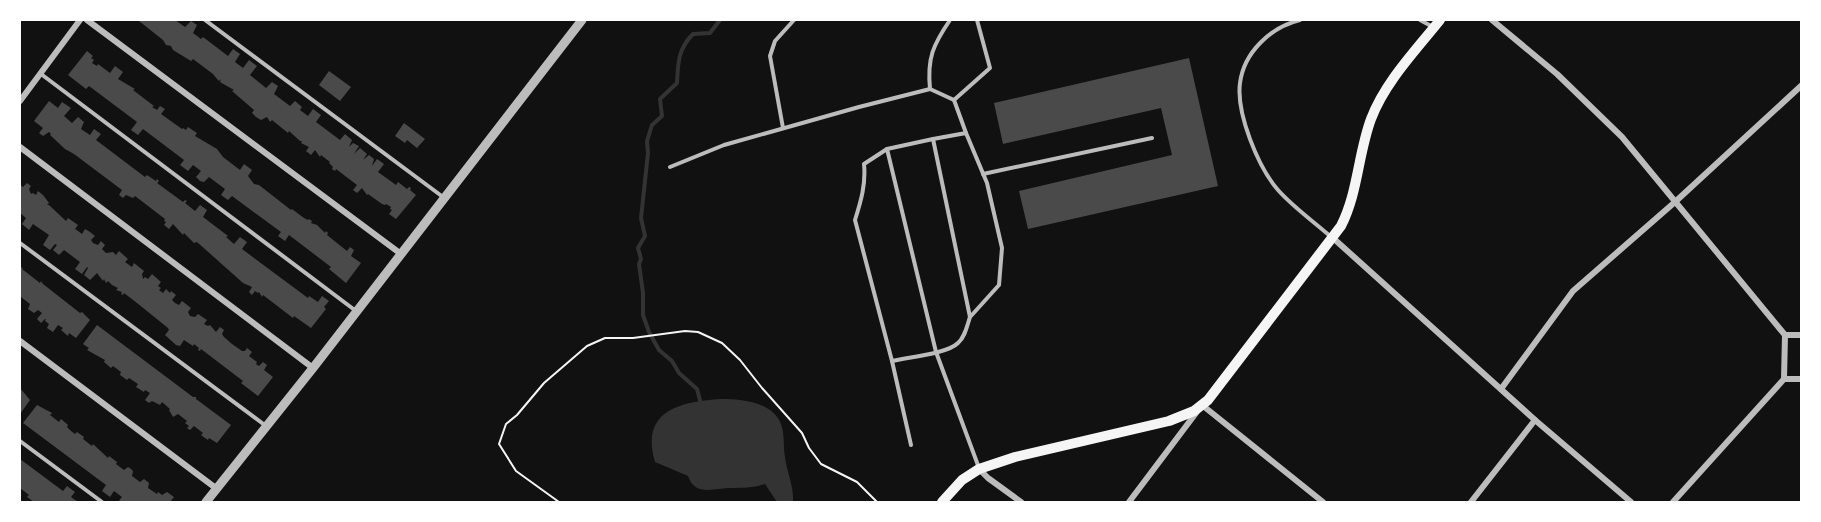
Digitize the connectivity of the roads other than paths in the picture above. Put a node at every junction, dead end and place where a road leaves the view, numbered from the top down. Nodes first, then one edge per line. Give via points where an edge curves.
1 (80, 20) edge
2 (87, 20) edge
3 (205, 20) edge
4 (582, 20) edge
5 (794, 20) edge
6 (950, 20) edge
7 (977, 20) edge
8 (1300, 20) edge
9 (1420, 20) edge
10 (1492, 20) edge
11 (1437, 23) edge
12 (39, 73) junction
13 (1802, 85) edge
14 (930, 89) junction
15 (954, 100) junction
16 (20, 101) edge
17 (783, 128) junction
18 (966, 133) junction
19 (1152, 138) dead end
20 (933, 139) junction
21 (20, 147) edge
22 (887, 149) junction
23 (670, 167) dead end
24 (983, 174) junction
25 (444, 197) junction
26 (1675, 202) junction
27 (1333, 238) junction
28 (20, 243) edge
29 (400, 254) junction
30 (357, 311) junction
31 (970, 317) junction
32 (1785, 335) junction
33 (1802, 335) edge
34 (20, 341) edge
35 (936, 352) junction
36 (892, 361) junction
37 (313, 368) junction
38 (1784, 379) junction
39 (1802, 379) edge
40 (1501, 389) junction
41 (1202, 405) junction
42 (1535, 420) junction
43 (267, 427) junction
44 (20, 441) edge
45 (911, 445) dead end
46 (979, 469) junction
47 (217, 489) junction
48 (102, 502) edge
49 (206, 502) edge
50 (942, 502) edge
51 (1021, 502) edge
52 (1128, 502) edge
53 (1323, 502) edge
54 (1471, 502) edge
55 (1631, 502) edge
56 (1672, 502) edge

1 - 12 street
2 - 29 street
3 - 25 lane
4 - 25 street
5 - 17 lane via 776,41 770,56
6 - 14 lane via 929,63
7 - 15 lane via 990,68
8 - 27 lane via 1277,28 1245,63 1239,84 1242,108 1250,141 1272,182
9 - 11 lane
10 - 26 street via 1592,106
11 - 27 main road via 1377,105 1349,207
12 - 16 street
12 - 30 lane
13 - 26 street
14 - 15 lane
14 - 17 lane
15 - 18 lane
17 - 23 lane via 724,145
18 - 20 lane
18 - 24 lane
19 - 24 lane
20 - 22 lane
20 - 31 lane
21 - 37 street
22 - 35 lane
22 - 36 lane via 864,164 862,198 855,220
24 - 31 lane via 1002,248 999,285
25 - 29 street
26 - 32 street
26 - 40 street via 1573,291
27 - 40 street
27 - 41 main road
28 - 43 lane
29 - 30 street
30 - 37 street
31 - 35 lane via 958,344
32 - 33 street
32 - 38 street
34 - 47 street
35 - 36 lane
35 - 46 lane
36 - 45 lane
37 - 43 street
38 - 39 street
38 - 56 street
40 - 42 street
41 - 46 main road via 1169,421
41 - 52 street
41 - 53 street
42 - 54 street
42 - 55 street
43 - 47 street
44 - 48 lane
46 - 50 main road via 962,480
46 - 51 street
47 - 49 street

